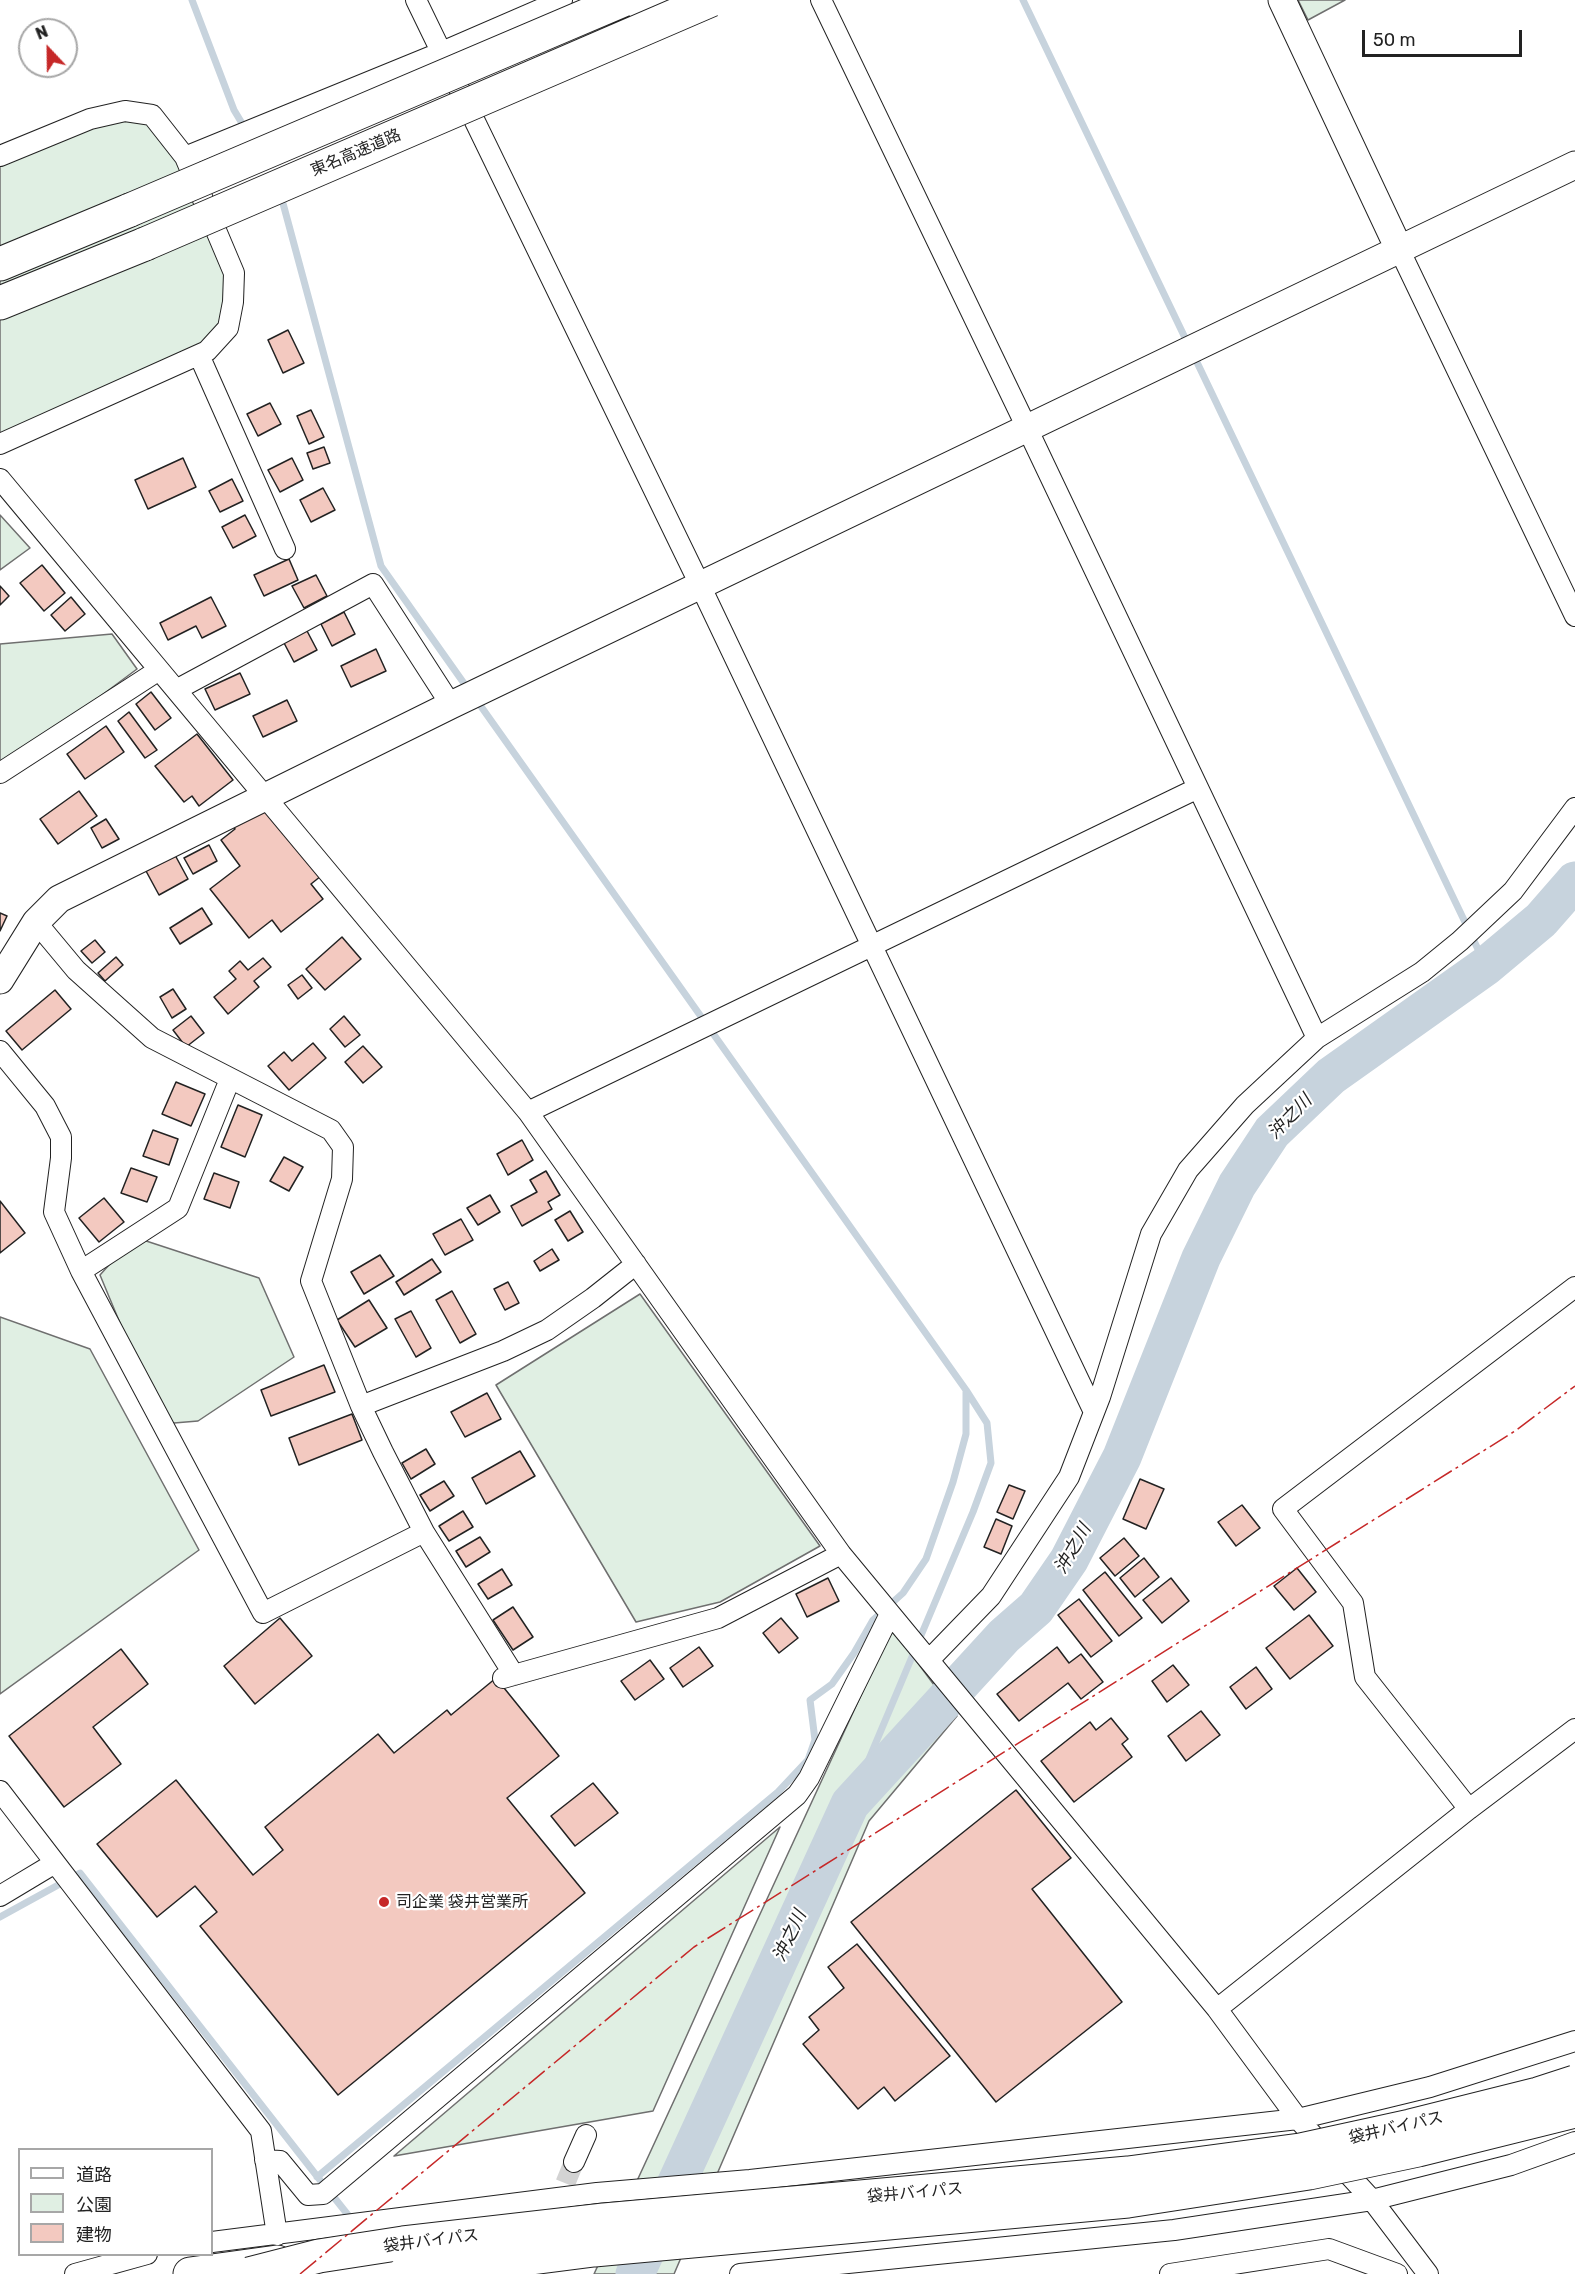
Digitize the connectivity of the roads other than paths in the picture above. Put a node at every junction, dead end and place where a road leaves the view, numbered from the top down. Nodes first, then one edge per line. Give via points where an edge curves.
1 (416, 0) edge
2 (562, 0) edge
3 (624, 0) edge
4 (711, 0) edge
5 (821, 0) edge
6 (1282, 0) edge
7 (442, 52) junction
8 (0, 156) edge
9 (185, 157) junction
10 (1575, 165) edge
11 (1399, 249) junction
12 (0, 264) edge
13 (0, 303) edge
14 (199, 355) junction
15 (1027, 428) junction
16 (0, 444) edge
17 (0, 479) edge
18 (285, 549) dead end
19 (700, 585) junction
20 (1575, 616) edge
21 (159, 670) junction
22 (176, 690) junction
23 (454, 703) junction
24 (0, 773) edge
25 (1198, 788) junction
26 (264, 797) junction
27 (1575, 808) edge
28 (36, 922) junction
29 (872, 945) junction
30 (0, 980) edge
31 (1317, 1038) junction
32 (0, 1051) edge
33 (230, 1079) junction
34 (528, 1112) junction
35 (636, 1264) junction
36 (81, 1271) junction
37 (1575, 1287) edge
38 (361, 1406) junction
39 (1095, 1412) junction
40 (424, 1532) junction
41 (842, 1554) junction
42 (890, 1614) junction
43 (929, 1660) junction
44 (1575, 1729) edge
45 (0, 1791) edge
46 (1469, 1809) junction
47 (55, 1863) junction
48 (0, 1896) edge
49 (1217, 2009) junction
50 (1575, 2041) edge
51 (1575, 2082) edge
52 (1575, 2111) edge
53 (1298, 2119) junction
54 (586, 2135) dead end
55 (1575, 2142) edge
56 (265, 2160) junction
57 (574, 2162) tunnel mouth
58 (1372, 2200) junction
59 (277, 2235) junction
60 (213, 2242) edge
61 (140, 2256) edge
62 (319, 2256) junction
63 (75, 2274) edge
64 (190, 2274) edge
65 (249, 2274) edge
66 (404, 2274) edge
67 (740, 2274) edge
68 (1170, 2274) edge
69 (1397, 2274) edge
70 (1428, 2274) edge

1 - 7 street
2 - 7 street
3 - 12 highway, bridge
4 - 13 highway, 東名高速道路, bridge
5 - 15 street
6 - 11 street
7 - 9 street
7 - 19 street
8 - 9 street via 90,119 125,111 152,115
9 - 14 street via 234,273 228,328
10 - 11 street
11 - 15 street
11 - 20 street
14 - 16 street
14 - 18 street
15 - 19 street
15 - 25 street
17 - 21 street
19 - 23 street
19 - 29 street
21 - 22 street
21 - 24 street
22 - 23 street via 373,584
22 - 26 street
23 - 26 street
25 - 29 street
25 - 31 street
26 - 28 street via 59,899
26 - 34 street
27 - 31 street via 1513,891 1460,941 1422,972
28 - 30 street
28 - 33 street via 76,969 152,1038
29 - 34 street
29 - 39 street
31 - 39 street via 1245,1105 1188,1170 1151,1234
32 - 36 street via 45,1106 60,1137 54,1212
33 - 36 street via 178,1208
33 - 38 street via 331,1130 343,1147 342,1179 311,1281
34 - 35 street
35 - 38 street via 547,1330
35 - 41 street
36 - 40 street via 263,1613
37 - 46 street via 1282,1509 1353,1603 1365,1677
38 - 40 street
39 - 43 street via 1069,1477 991,1596
40 - 41 street via 507,1677 718,1618
41 - 42 street
42 - 43 street
42 - 56 street via 809,1779 797,1795 323,2194 308,2195 280,2161
43 - 49 street
44 - 46 street
45 - 47 street
46 - 49 street
47 - 48 street
47 - 56 street via 261,2131
49 - 53 street
50 - 53 street via 1430,2087
51 - 62 highway, 袋井バイパス, bridge via 1410,2126 1300,2150 1116,2175 604,2220
52 - 66 highway, 袋井バイパス, bridge via 1309,2173 1128,2201 594,2250
53 - 58 street
53 - 59 street via 750,2180 597,2193
54 - 57 street
55 - 58 street via 1511,2165
56 - 59 street
58 - 67 street via 1174,2230
58 - 70 street
59 - 60 street
61 - 63 street
62 - 64 highway
62 - 65 highway, 袋井バイパス, bridge
68 - 69 street via 1329,2249

